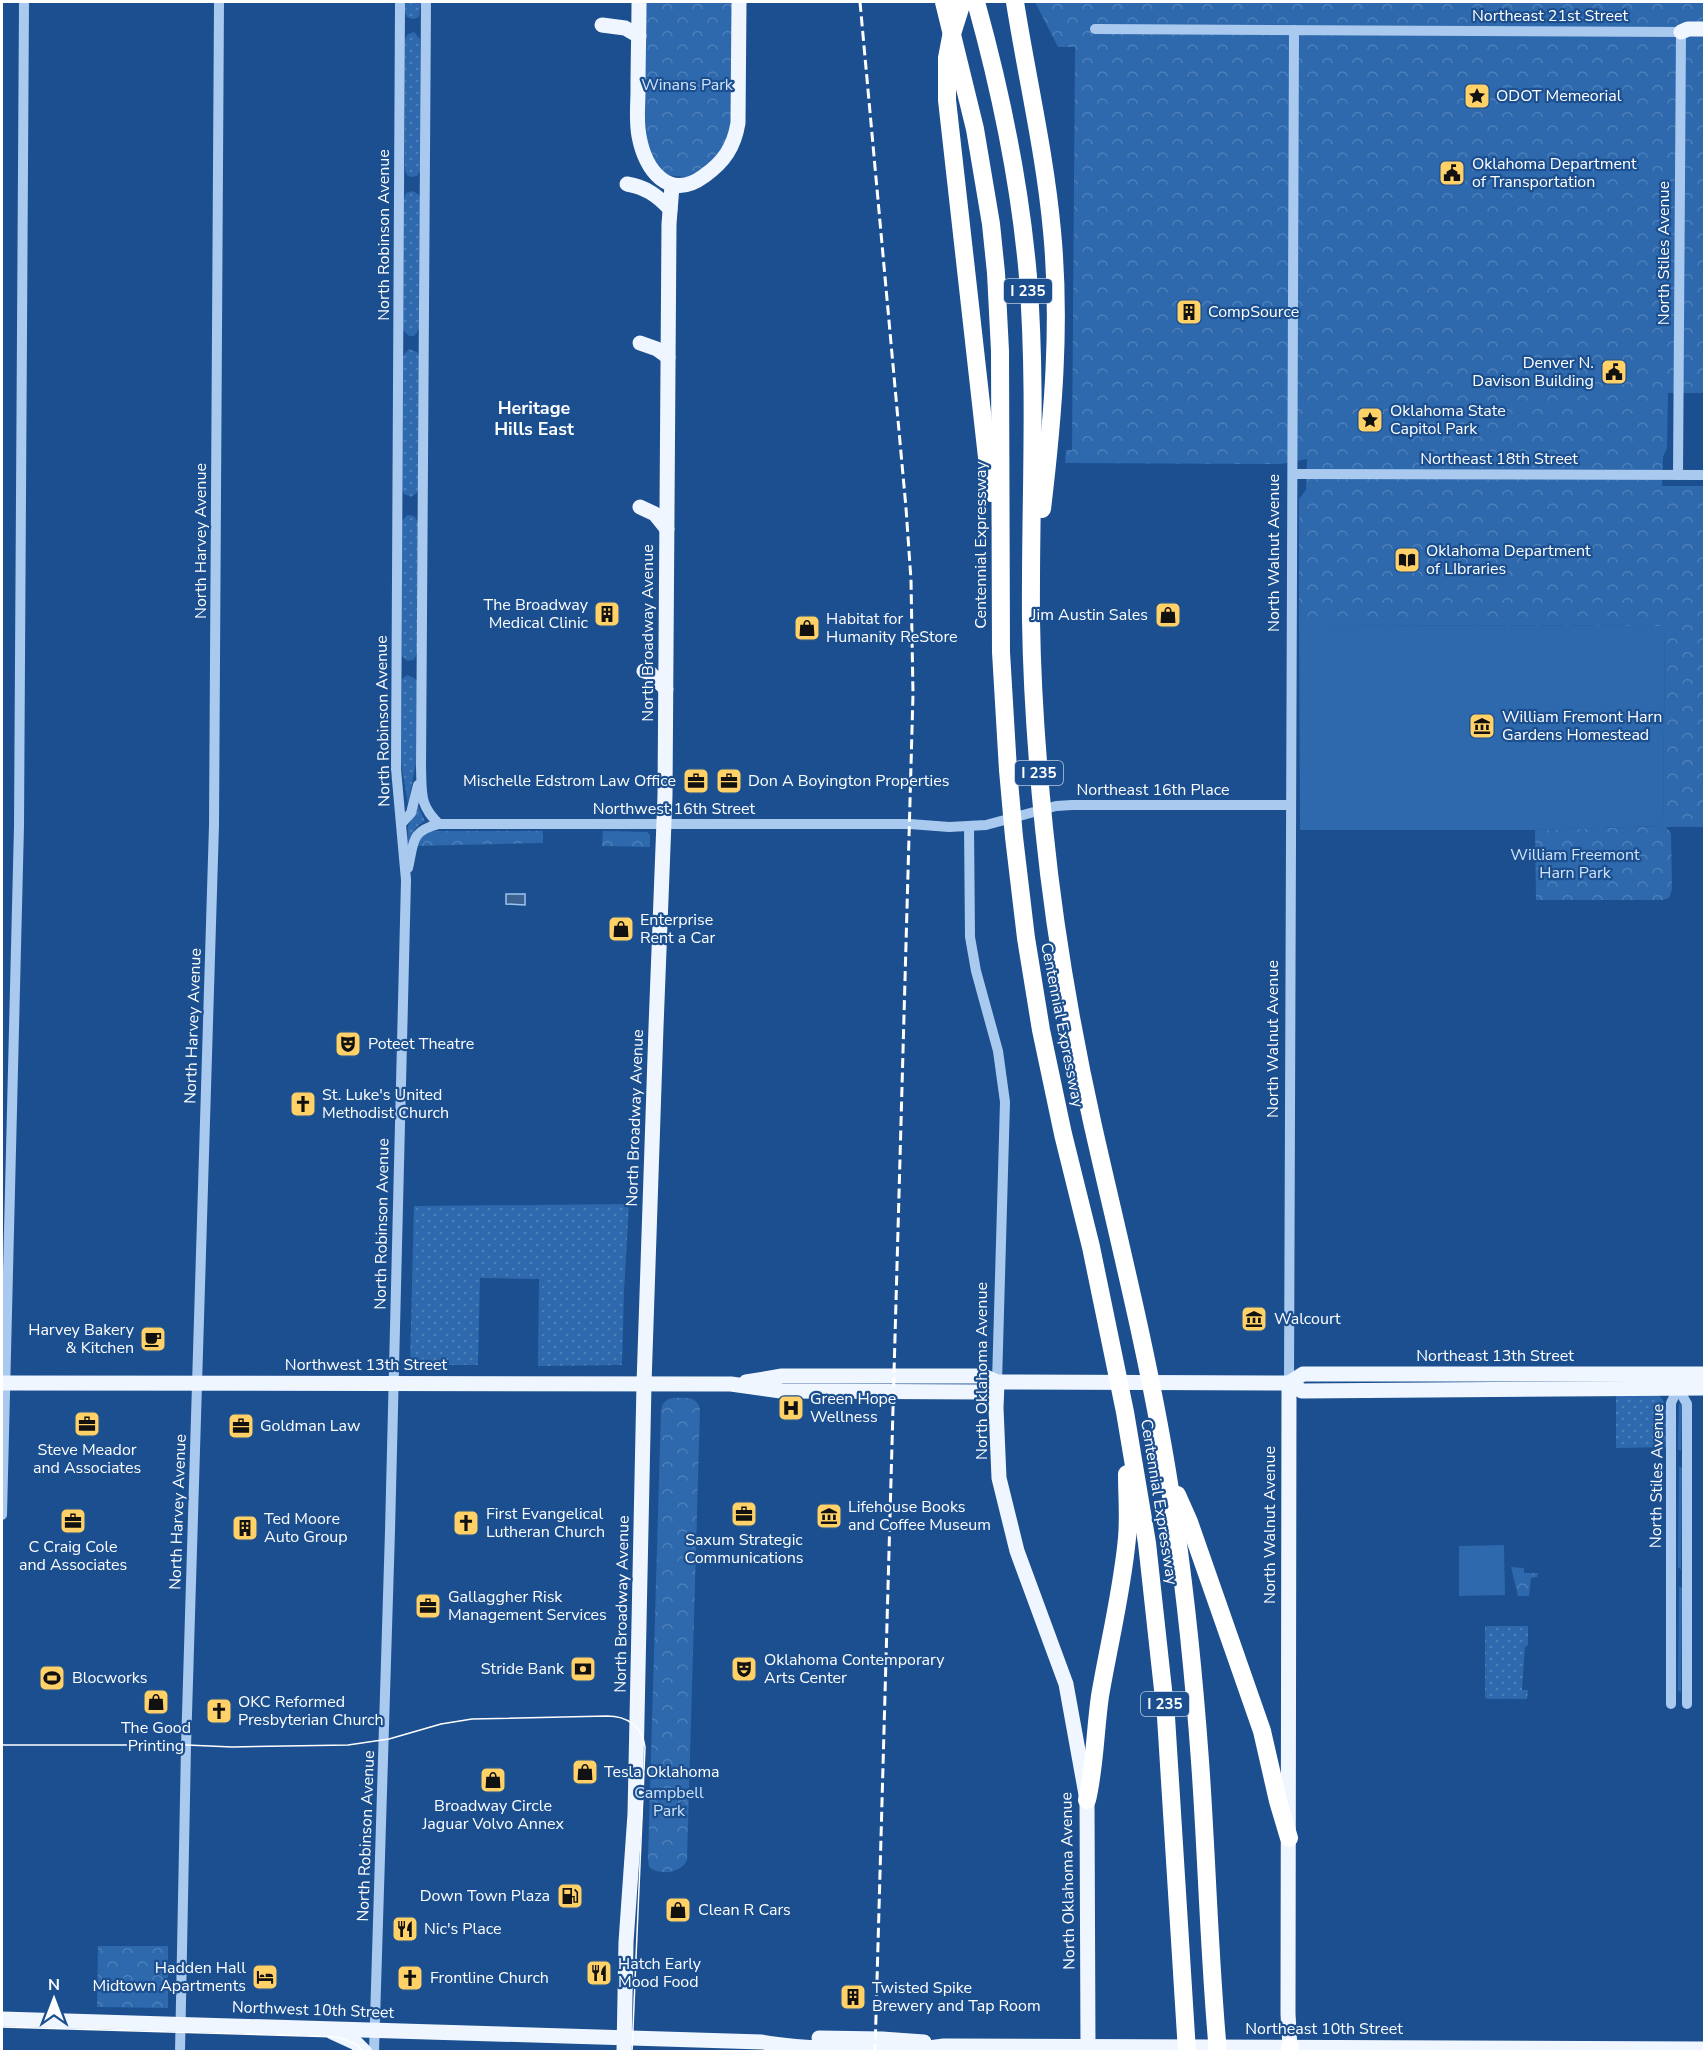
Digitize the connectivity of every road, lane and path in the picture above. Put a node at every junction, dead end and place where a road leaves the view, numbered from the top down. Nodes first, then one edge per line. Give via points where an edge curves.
1 (24, 2) edge
2 (219, 2) edge
3 (400, 2) edge
4 (426, 2) edge
5 (639, 2) edge
6 (739, 2) edge
7 (944, 2) edge
8 (976, 2) edge
9 (1015, 2) edge
10 (961, 7) edge
11 (602, 25) dead end
12 (1095, 29) dead end
13 (1704, 29) edge
14 (1294, 30) junction
15 (1681, 32) junction
16 (639, 36) junction
17 (627, 184) dead end
18 (672, 186) junction
19 (670, 208) junction
20 (640, 343) dead end
21 (668, 357) junction
22 (1293, 474) junction
23 (1678, 475) junction
24 (1704, 475) edge
25 (640, 507) dead end
26 (667, 529) junction
27 (1000, 562) junction
28 (1032, 585) junction
29 (644, 670) dead end
30 (666, 689) junction
31 (421, 767) junction
32 (1291, 805) junction
33 (401, 824) junction
34 (439, 824) junction
35 (910, 824) joint
36 (664, 825) junction
37 (969, 826) junction
38 (406, 880) junction
39 (1704, 1374) edge
40 (997, 1382) junction
41 (1480, 1382) junction
42 (3, 1383) edge
43 (198, 1383) junction
44 (1289, 1383) junction
45 (393, 1384) junction
46 (644, 1384) junction
47 (901, 1384) joint
48 (1678, 1388) junction
49 (1704, 1388) edge
50 (1125, 1412) junction
51 (1671, 1460) junction
52 (1687, 1460) junction
53 (1167, 1470) junction
54 (2, 1515) edge
55 (1671, 1576) junction
56 (1686, 1576) junction
57 (1671, 1704) dead end
58 (1687, 1704) dead end
59 (1087, 1800) junction
60 (1289, 1838) junction
61 (2, 2019) edge
62 (180, 2024) junction
63 (324, 2028) junction
64 (375, 2030) junction
65 (624, 2045) edge
66 (1088, 2049) edge
67 (1290, 2049) edge
68 (1704, 2049) edge
69 (180, 2052) edge
70 (365, 2052) edge
71 (374, 2052) edge
72 (1187, 2052) edge
73 (1218, 2052) edge

1 - 42 street via 19,837
2 - 43 street, North Harvey Avenue via 214,825
3 - 33 street, North Robinson Avenue via 396,769
4 - 31 street
5 - 16 main road
6 - 18 main road via 736,137 725,158 699,180
7 - 27 highway, Centennial Expressway / I 235 via 975,129 993,244 1000,351
8 - 28 highway, Centennial Expressway / I 235 via 1008,131 1028,281
9 - 28 highway via 1052,230 1056,315 1048,459
10 - 27 highway via 947,58 947,100
11 - 16 main road via 625,28
12 - 14 street, Northeast 21st Street
13 - 15 main road
14 - 15 street, Northeast 21st Street
14 - 22 street, North Walnut Avenue
15 - 23 street, North Stiles Avenue
16 - 18 main road via 639,137 654,174
17 - 19 main road via 647,190
18 - 19 main road, North Broadway Avenue
19 - 21 main road, North Broadway Avenue
20 - 21 main road
21 - 26 main road, North Broadway Avenue
22 - 23 street, Northeast 18th Street
22 - 32 street, North Walnut Avenue
23 - 24 street, Northeast 18th Street
25 - 26 main road via 655,514
26 - 30 main road, North Broadway Avenue
27 - 50 highway, Centennial Expressway / I 235 via 1008,770 1026,938 1041,1030
28 - 53 highway, Centennial Expressway / I 235 via 1038,766 1060,959
29 - 30 main road
30 - 36 main road, North Broadway Avenue
31 - 33 street via 413,810
31 - 34 street via 424,807
32 - 37 street, Northeast 16th Place via 1056,806
32 - 44 street, North Walnut Avenue
33 - 38 street, North Robinson Avenue
34 - 36 street, Northwest 16th Street
34 - 38 street via 417,834
35 - 36 street, Northwest 16th Street
35 - 37 street, Northeast 16th Place
36 - 46 main road, North Broadway Avenue
37 - 40 street, North Oklahoma Avenue via 971,945 998,1051 1005,1102
38 - 45 street, North Robinson Avenue
39 - 41 main road, Northeast 13th Street
40 - 44 main road, Northeast 13th Street
40 - 47 main road, Northeast 13th Street via 984,1392
40 - 59 main road, North Oklahoma Avenue via 999,1478 1017,1551 1066,1684
41 - 44 main road, Northeast 13th Street via 1302,1391
41 - 48 main road, Northeast 13th Street
42 - 43 main road, Northwest 13th Street
42 - 54 street
43 - 45 main road, Northwest 13th Street
43 - 62 street, North Harvey Avenue
44 - 60 main road, North Walnut Avenue
45 - 46 main road, Northwest 13th Street
45 - 64 street, North Robinson Avenue
46 - 47 main road, Northwest 13th Street via 731,1384 781,1391
46 - 65 main road, North Broadway Avenue via 635,1814
48 - 49 main road, Northeast 13th Street
48 - 51 street, North Stiles Avenue via 1671,1403
48 - 52 street, North Stiles Avenue via 1687,1404
50 - 59 highway via 1127,1535
50 - 72 highway, Centennial Expressway / I 235 via 1161,1664
51 - 52 street
51 - 55 street, North Stiles Avenue
52 - 56 street, North Stiles Avenue
53 - 60 highway via 1259,1721
53 - 73 highway, Centennial Expressway / I 235 via 1196,1703
55 - 56 street
55 - 57 street, North Stiles Avenue
56 - 58 street, North Stiles Avenue
59 - 66 main road, North Oklahoma Avenue
60 - 67 main road, North Walnut Avenue
61 - 62 main road, Northwest 10th Street
62 - 63 main road, Northwest 10th Street
62 - 69 street, North Harvey Avenue
63 - 64 main road, Northwest 10th Street
63 - 70 main road via 356,2043
64 - 65 main road, Northwest 10th Street
64 - 71 street, North Robinson Avenue
65 - 66 main road, Northeast 10th Street via 762,2042 787,2047 875,2050 944,2046
66 - 67 main road, Northeast 10th Street
67 - 68 main road, Northeast 10th Street

